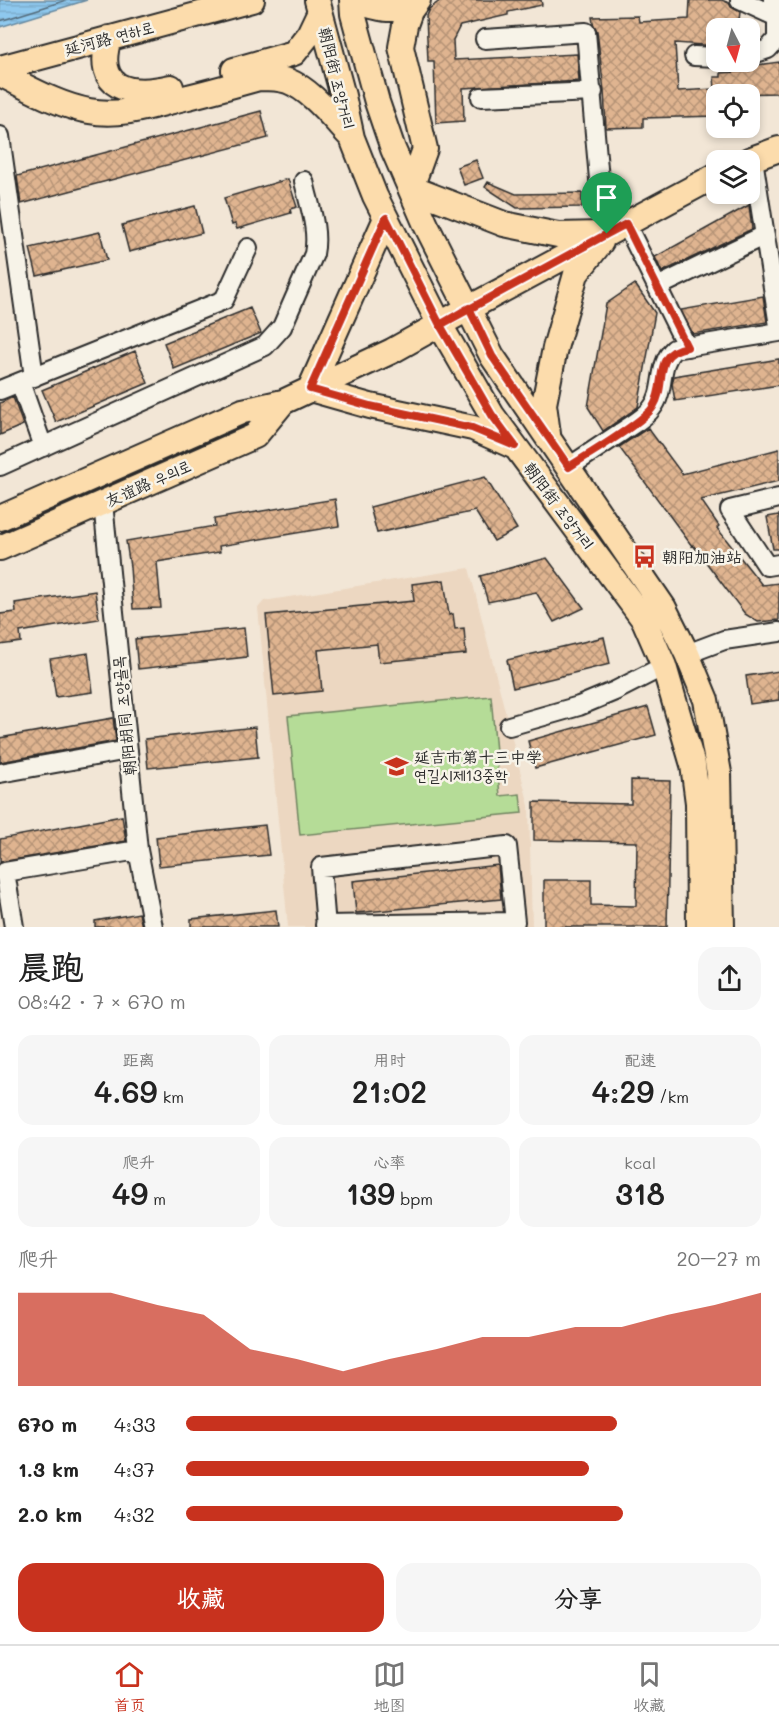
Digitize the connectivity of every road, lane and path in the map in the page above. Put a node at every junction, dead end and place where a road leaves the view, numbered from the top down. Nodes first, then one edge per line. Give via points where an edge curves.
1 (199, 0) edge
2 (252, 0) edge
3 (352, 0) edge
4 (740, 0) edge
5 (416, 2) edge
6 (318, 6) edge
7 (776, 12) edge
8 (109, 38) junction
9 (485, 39) dead end
10 (57, 48) junction
11 (0, 52) edge
12 (760, 52) edge
13 (694, 56) dead end
14 (706, 57) edge
15 (0, 68) edge
16 (0, 74) edge
17 (114, 81) junction
18 (592, 92) junction
19 (481, 97) dead end
20 (48, 98) junction
21 (0, 136) edge
22 (352, 138) junction
23 (779, 149) edge
24 (760, 156) edge
25 (304, 181) dead end
26 (706, 181) edge
27 (411, 188) junction
28 (759, 204) edge
29 (386, 218) junction
30 (616, 229) junction
31 (765, 235) junction
32 (248, 248) dead end
33 (657, 287) junction
34 (776, 287) edge
35 (469, 308) junction
36 (440, 325) junction
37 (779, 326) edge
38 (779, 332) edge
39 (687, 347) junction
40 (27, 379) junction
41 (310, 389) junction
42 (0, 390) edge
43 (283, 402) junction
44 (548, 436) junction
45 (515, 446) junction
46 (44, 447) junction
47 (0, 466) edge
48 (569, 467) junction
49 (779, 498) edge
50 (103, 503) junction
51 (0, 518) edge
52 (0, 548) edge
53 (779, 564) edge
54 (779, 632) edge
55 (687, 654) junction
56 (664, 666) junction
57 (509, 726) dead end
58 (128, 750) junction
59 (0, 773) edge
60 (138, 850) junction
61 (326, 926) edge
62 (14, 927) edge
63 (153, 927) edge
64 (699, 927) edge
65 (722, 927) edge

1 - 10 main road, 延河路 연하로
2 - 8 main road, 延河路 연하로
3 - 5 main road via 391,10
3 - 27 main road, 朝阳街 조양거리 via 384,124
4 - 7 street
5 - 27 main road via 405,25 401,47 425,149
6 - 17 main road via 309,34 294,53 151,91 128,91
6 - 22 main road, 朝阳街 조양거리
7 - 12 street via 777,39
8 - 10 main road, 延河路 연하로
8 - 17 main road via 105,63
9 - 18 street via 586,32
10 - 11 main road, 延河路 연하로
10 - 15 main road, 延河路 연하로
10 - 17 main road
10 - 20 main road via 39,62 40,86
13 - 14 street
16 - 20 main road
18 - 19 street
18 - 30 street via 601,202
20 - 22 main road via 87,111 122,112 259,78 274,78 305,91
21 - 40 street
22 - 29 main road, 朝阳街 조양거리
23 - 24 main road
25 - 46 street via 315,229 314,254 282,327 265,346
26 - 30 main road, 友谊路 우의로
27 - 30 main road via 504,224 558,235
27 - 35 main road, 朝阳街 조양거리
28 - 31 street
29 - 36 main road, 朝阳街 조양거리
29 - 41 main road
30 - 33 street
30 - 35 main road, 友谊路 우의로
30 - 44 main road via 576,274 544,404
31 - 33 street
31 - 34 street
32 - 40 street via 224,300
33 - 39 street
34 - 37 street
35 - 36 main road, 友谊路 우의로
35 - 44 main road, 朝阳街 조양거리 via 492,356
36 - 41 main road, 友谊路 우의로
36 - 45 main road, 朝阳街 조양거리 via 492,415
38 - 39 street
39 - 48 street via 674,349 668,355 653,408
40 - 42 street
40 - 46 street
41 - 43 main road, 友谊路 우의로
41 - 45 main road via 472,428
43 - 50 main road, 友谊路 우의로 via 255,436
43 - 51 main road, 友谊路 우의로 via 243,411
44 - 48 main road, 朝阳街 조양거리
45 - 56 main road, 朝阳街 조양거리 via 644,620
46 - 47 street
48 - 55 main road, 朝阳街 조양거리 via 664,608
49 - 53 street via 730,510 767,566
50 - 52 main road, 友谊路 우의로
50 - 58 street, 朝阳胡同 조양골목
54 - 55 street via 724,640
55 - 65 main road, 朝阳街 조양거리 via 706,700 719,773
56 - 57 street via 579,706
56 - 64 main road, 朝阳街 조양거리 via 693,765 698,803
58 - 59 street
58 - 60 street, 朝阳胡同 조양골목
60 - 62 street via 5,872
60 - 63 street, 朝阳胡同 조양골목
61 - 61 street via 321,867 507,846 515,922

